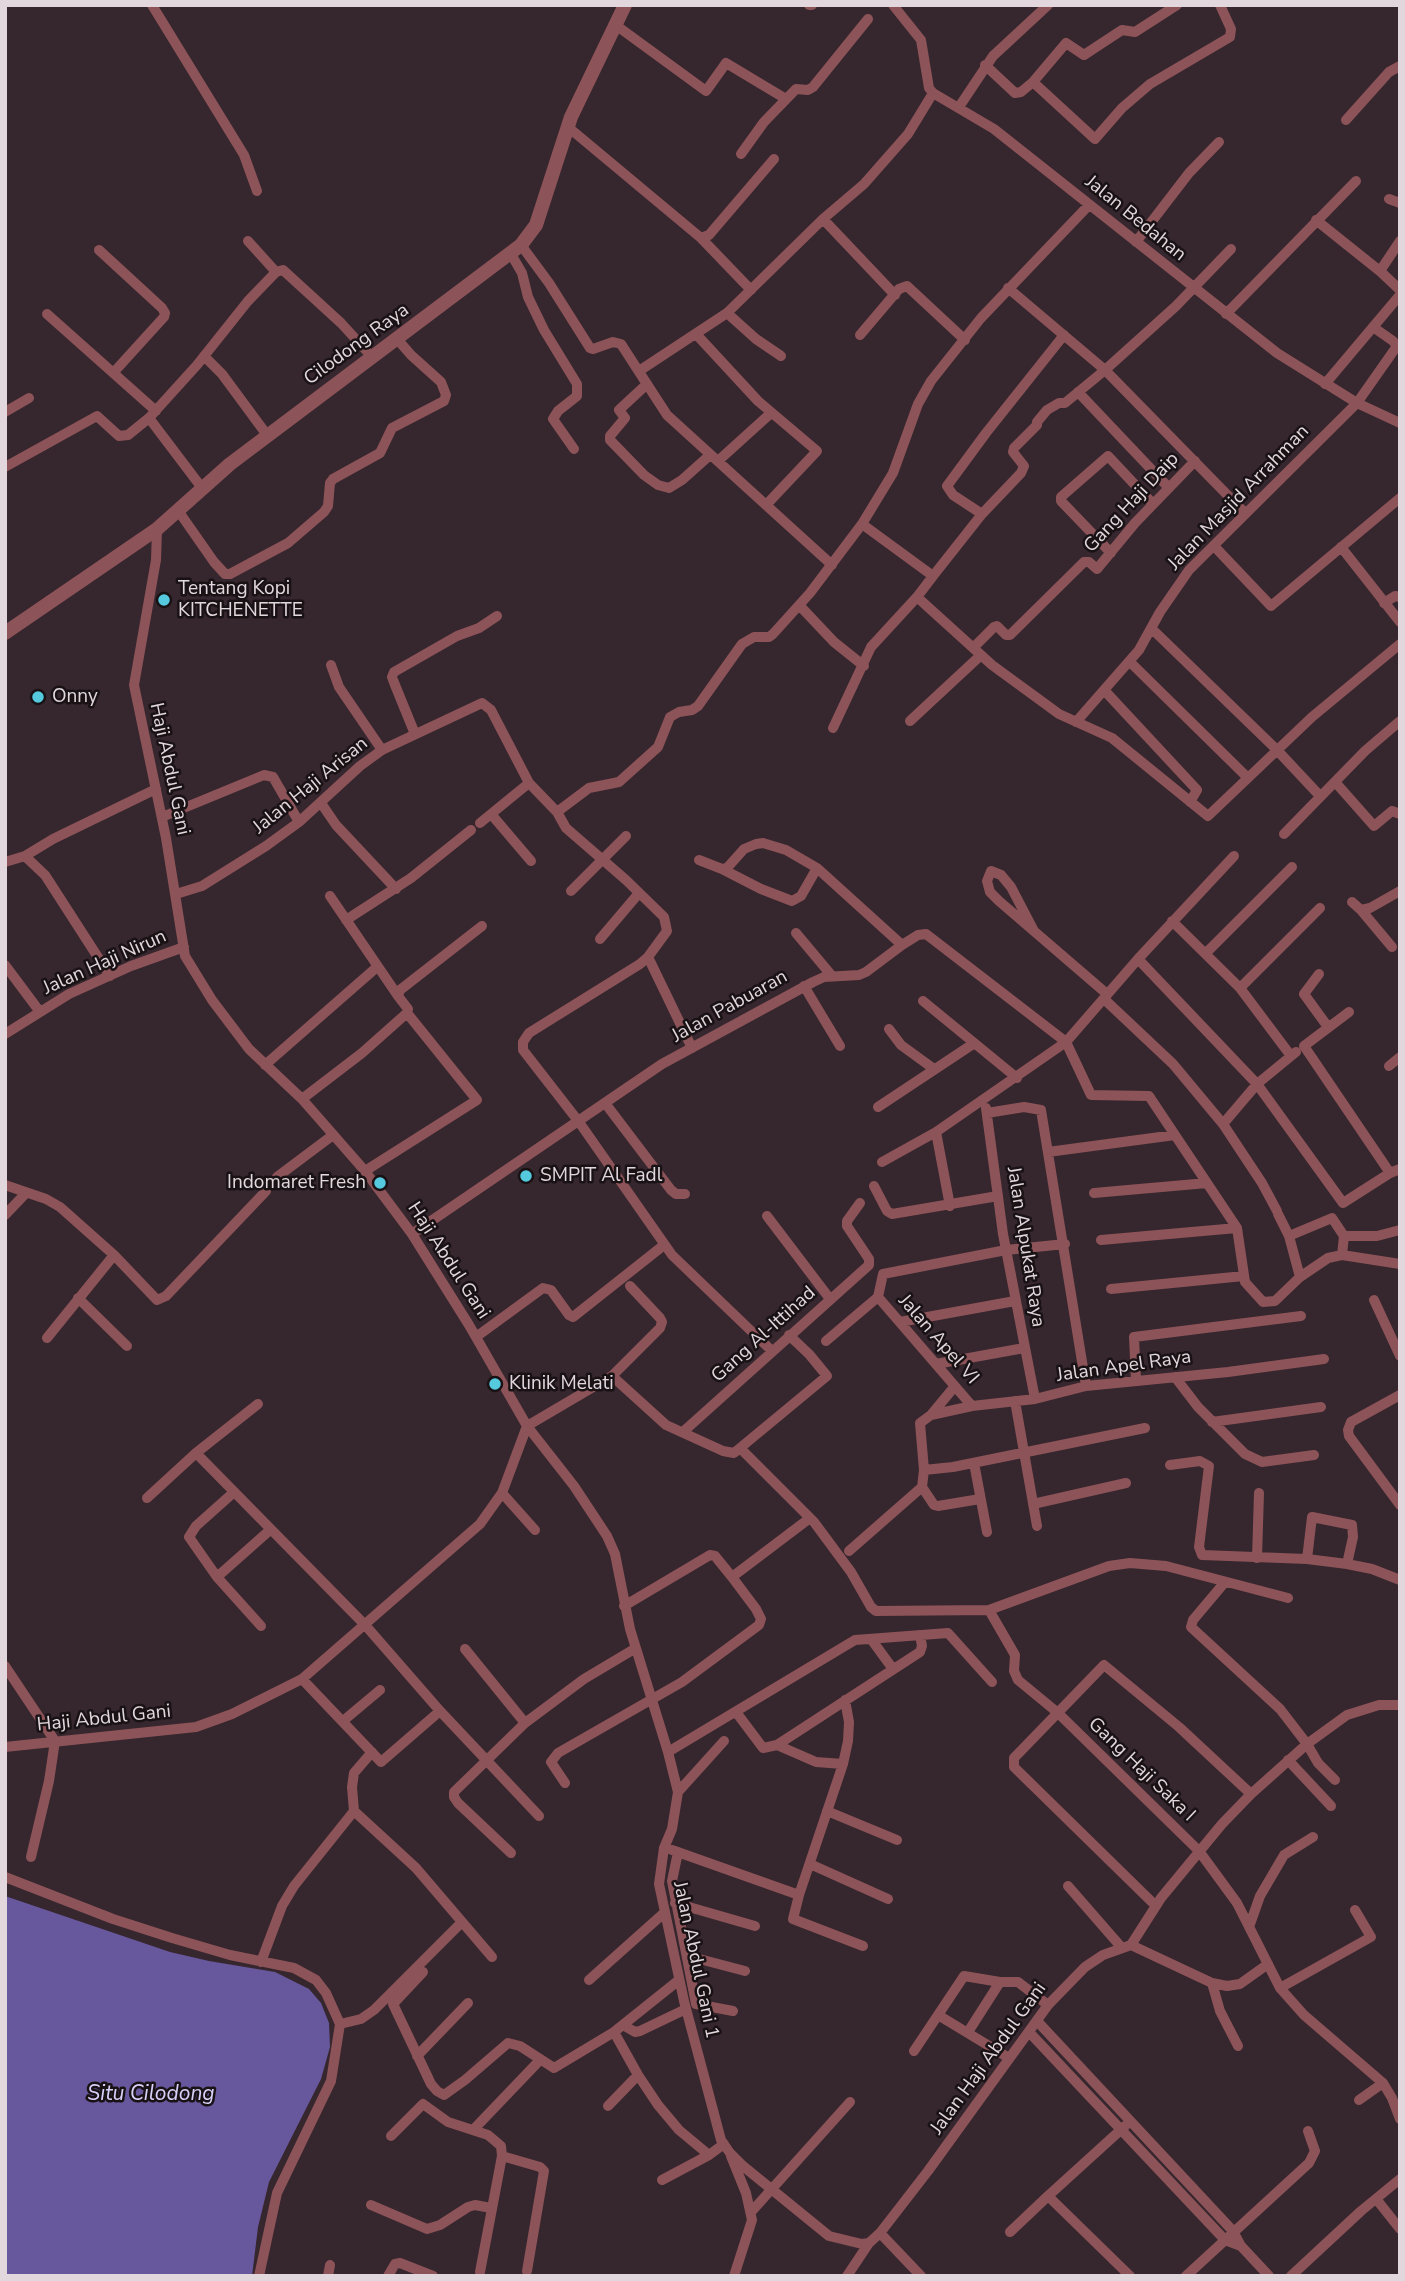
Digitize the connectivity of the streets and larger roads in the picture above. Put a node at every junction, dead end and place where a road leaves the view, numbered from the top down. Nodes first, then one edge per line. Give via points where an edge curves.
1 (152, 5) edge
2 (625, 5) edge
3 (893, 5) edge
4 (1177, 5) edge
5 (1220, 5) edge
6 (1045, 6) edge
7 (869, 19) dead end
8 (617, 26) junction
9 (985, 65) junction
10 (1400, 66) edge
11 (1033, 82) junction
12 (933, 93) junction
13 (786, 99) junction
14 (959, 107) junction
15 (1346, 120) dead end
16 (568, 127) junction
17 (1219, 142) dead end
18 (741, 154) dead end
19 (774, 159) dead end
20 (1356, 181) dead end
21 (257, 191) dead end
22 (1089, 205) junction
23 (823, 219) junction
24 (1316, 220) junction
25 (701, 238) junction
26 (248, 241) dead end
27 (1400, 241) edge
28 (1136, 242) junction
29 (1231, 249) dead end
30 (99, 250) dead end
31 (513, 253) junction
32 (1380, 271) junction
33 (276, 272) junction
34 (1008, 288) junction
35 (1193, 288) junction
36 (751, 290) junction
37 (1400, 293) edge
38 (895, 295) junction
39 (727, 313) junction
40 (47, 314) dead end
41 (1226, 314) junction
42 (1373, 327) junction
43 (695, 334) junction
44 (860, 335) dead end
45 (1064, 335) junction
46 (398, 340) junction
47 (965, 340) junction
48 (204, 356) junction
49 (780, 356) dead end
50 (373, 358) junction
51 (1105, 370) junction
52 (639, 371) junction
53 (114, 372) junction
54 (648, 384) junction
55 (1325, 384) junction
56 (1078, 392) junction
57 (29, 398) dead end
58 (1357, 403) junction
59 (5, 412) edge
60 (771, 413) junction
61 (153, 415) junction
62 (1400, 422) edge
63 (267, 435) junction
64 (574, 449) dead end
65 (714, 458) junction
66 (1195, 461) junction
67 (5, 467) edge
68 (202, 488) junction
69 (1168, 488) junction
70 (1398, 503) edge
71 (767, 504) junction
72 (1153, 504) junction
73 (177, 509) junction
74 (1245, 513) junction
75 (982, 514) junction
76 (862, 524) junction
77 (157, 529) junction
78 (1214, 546) junction
79 (1341, 547) junction
80 (1111, 553) junction
81 (832, 565) junction
82 (933, 576) junction
83 (917, 597) junction
84 (1400, 597) edge
85 (1384, 603) junction
86 (800, 606) junction
87 (497, 616) dead end
88 (1400, 622) edge
89 (1152, 629) junction
90 (5, 633) edge
91 (1400, 645) edge
92 (977, 651) junction
93 (1130, 662) junction
94 (331, 665) dead end
95 (864, 666) junction
96 (1104, 690) junction
97 (910, 721) dead end
98 (1400, 721) edge
99 (1076, 722) junction
100 (833, 729) dead end
101 (415, 734) junction
102 (1276, 749) junction
103 (382, 750) junction
104 (1247, 777) junction
105 (529, 783) junction
106 (1336, 783) junction
107 (156, 789) junction
108 (1320, 796) junction
109 (1190, 802) junction
110 (321, 803) junction
111 (557, 813) junction
112 (491, 814) junction
113 (1400, 814) edge
114 (162, 817) junction
115 (299, 822) junction
116 (481, 823) dead end
117 (471, 831) dead end
118 (1284, 834) dead end
119 (626, 836) dead end
120 (25, 856) junction
121 (1234, 856) dead end
122 (603, 859) junction
123 (699, 860) dead end
124 (531, 861) dead end
125 (5, 862) edge
126 (1292, 867) dead end
127 (722, 869) junction
128 (817, 869) junction
129 (396, 889) junction
130 (571, 891) dead end
131 (1400, 891) edge
132 (639, 892) junction
133 (176, 894) junction
134 (330, 896) dead end
135 (1352, 902) dead end
136 (1320, 908) dead end
137 (1361, 911) junction
138 (346, 920) junction
139 (1172, 921) junction
140 (482, 926) dead end
141 (1034, 931) junction
142 (796, 933) dead end
143 (600, 939) dead end
144 (902, 945) junction
145 (184, 947) junction
146 (1392, 947) dead end
147 (1206, 953) junction
148 (648, 957) junction
149 (1138, 959) junction
150 (5, 965) edge
151 (377, 967) junction
152 (1319, 974) dead end
153 (110, 976) junction
154 (832, 976) junction
155 (804, 986) junction
156 (1240, 988) junction
157 (398, 996) junction
158 (1105, 997) junction
159 (923, 1001) dead end
160 (40, 1012) junction
161 (1349, 1012) dead end
162 (407, 1013) junction
163 (1328, 1027) junction
164 (888, 1029) dead end
165 (5, 1034) edge
166 (1066, 1042) junction
167 (973, 1044) junction
168 (840, 1046) dead end
169 (1304, 1046) junction
170 (692, 1048) junction
171 (1292, 1056) junction
172 (1400, 1057) edge
173 (265, 1065) junction
174 (1389, 1066) dead end
175 (934, 1069) junction
176 (1017, 1078) junction
177 (1257, 1084) junction
178 (302, 1099) junction
179 (985, 1100) junction
180 (605, 1103) junction
181 (878, 1107) dead end
182 (987, 1113) junction
183 (579, 1122) junction
184 (1223, 1124) junction
185 (936, 1132) junction
186 (333, 1135) junction
187 (1175, 1135) junction
188 (1048, 1152) junction
189 (882, 1162) dead end
190 (365, 1171) junction
191 (1395, 1171) edge
192 (277, 1177) dead end
193 (1207, 1183) junction
194 (5, 1185) edge
195 (874, 1186) dead end
196 (266, 1191) dead end
197 (26, 1193) junction
198 (685, 1194) dead end
199 (1094, 1194) dead end
200 (998, 1196) junction
201 (860, 1203) dead end
202 (950, 1206) junction
203 (5, 1215) edge
204 (767, 1216) dead end
205 (1237, 1228) junction
206 (1400, 1230) edge
207 (412, 1234) junction
208 (1289, 1236) junction
209 (1344, 1237) junction
210 (1101, 1240) dead end
211 (1065, 1244) junction
212 (664, 1245) junction
213 (1006, 1250) junction
214 (114, 1255) junction
215 (1342, 1255) junction
216 (1400, 1264) edge
217 (1244, 1276) junction
218 (1300, 1277) junction
219 (630, 1286) dead end
220 (1111, 1289) dead end
221 (878, 1297) junction
222 (78, 1298) junction
223 (830, 1299) junction
224 (1374, 1300) dead end
225 (1015, 1301) junction
226 (1263, 1302) junction
227 (1301, 1316) dead end
228 (900, 1322) junction
229 (1267, 1322) junction
230 (789, 1335) junction
231 (476, 1337) junction
232 (47, 1338) dead end
233 (827, 1341) dead end
234 (127, 1346) dead end
235 (1024, 1348) junction
236 (772, 1351) junction
237 (1400, 1356) edge
238 (1324, 1359) dead end
239 (936, 1364) junction
240 (612, 1376) junction
241 (1175, 1377) junction
242 (1136, 1380) junction
243 (955, 1386) junction
244 (1086, 1386) junction
245 (1400, 1395) edge
246 (1035, 1399) junction
247 (1015, 1401) junction
248 (258, 1404) dead end
249 (972, 1406) junction
250 (1321, 1406) dead end
251 (930, 1415) junction
252 (1212, 1422) junction
253 (527, 1426) junction
254 (1145, 1428) dead end
255 (684, 1431) junction
256 (741, 1449) junction
257 (1024, 1451) junction
258 (196, 1453) junction
259 (1314, 1455) dead end
260 (975, 1463) junction
261 (1170, 1465) dead end
262 (924, 1470) junction
263 (1126, 1483) dead end
264 (922, 1487) junction
265 (233, 1493) junction
266 (502, 1493) junction
267 (1259, 1493) dead end
268 (147, 1497) dead end
269 (980, 1499) junction
270 (1033, 1504) junction
271 (1400, 1505) edge
272 (810, 1518) junction
273 (1037, 1526) dead end
274 (270, 1530) junction
275 (535, 1530) dead end
276 (987, 1532) dead end
277 (849, 1551) dead end
278 (1258, 1558) junction
279 (1307, 1559) junction
280 (1348, 1564) junction
281 (217, 1577) junction
282 (733, 1577) junction
283 (1394, 1578) edge
284 (1225, 1582) junction
285 (1288, 1598) dead end
286 (624, 1606) junction
287 (989, 1610) junction
288 (261, 1626) dead end
289 (366, 1626) junction
290 (920, 1635) junction
291 (871, 1639) junction
292 (636, 1648) junction
293 (465, 1649) dead end
294 (5, 1666) edge
295 (893, 1669) junction
296 (302, 1679) junction
297 (992, 1682) dead end
298 (380, 1690) dead end
299 (845, 1700) junction
300 (651, 1702) junction
301 (1400, 1705) edge
302 (440, 1711) junction
303 (736, 1712) junction
304 (1058, 1713) junction
305 (343, 1721) junction
306 (524, 1723) junction
307 (55, 1741) junction
308 (724, 1741) dead end
309 (1307, 1744) junction
310 (777, 1745) junction
311 (5, 1746) edge
312 (372, 1752) junction
313 (668, 1752) junction
314 (486, 1760) junction
315 (1288, 1760) junction
316 (843, 1764) junction
317 (1335, 1780) dead end
318 (565, 1783) dead end
319 (678, 1792) junction
320 (1251, 1794) junction
321 (1331, 1806) dead end
322 (354, 1811) junction
323 (827, 1811) junction
324 (539, 1816) dead end
325 (1312, 1837) dead end
326 (897, 1840) dead end
327 (664, 1847) junction
328 (1199, 1851) junction
329 (678, 1852) junction
330 (511, 1853) dead end
331 (31, 1857) dead end
332 (810, 1864) junction
333 (5, 1877) edge
334 (1068, 1886) dead end
335 (799, 1895) junction
336 (888, 1899) dead end
337 (675, 1903) junction
338 (1156, 1906) junction
339 (1355, 1910) dead end
340 (664, 1913) junction
341 (462, 1922) junction
342 (755, 1926) dead end
343 (1249, 1927) junction
344 (863, 1946) dead end
345 (1126, 1946) junction
346 (688, 1956) junction
347 (492, 1957) dead end
348 (261, 1962) junction
349 (1268, 1964) junction
350 (745, 1971) dead end
351 (424, 1972) dead end
352 (589, 1980) dead end
353 (679, 1980) junction
354 (1000, 1982) junction
355 (1212, 1983) junction
356 (1280, 1988) junction
357 (468, 2003) dead end
358 (1048, 2005) junction
359 (686, 2009) junction
360 (733, 2011) dead end
361 (938, 2015) junction
362 (1037, 2021) junction
363 (340, 2024) junction
364 (623, 2025) junction
365 (614, 2032) junction
366 (968, 2032) junction
367 (1029, 2032) junction
368 (1238, 2046) dead end
369 (914, 2051) dead end
370 (417, 2056) junction
371 (1009, 2059) junction
372 (540, 2060) junction
373 (638, 2076) junction
374 (1383, 2083) junction
375 (1396, 2096) edge
376 (1359, 2100) dead end
377 (850, 2102) dead end
378 (608, 2106) dead end
379 (1400, 2119) edge
380 (1126, 2125) junction
381 (474, 2129) junction
382 (1308, 2131) dead end
383 (391, 2136) dead end
384 (727, 2149) junction
385 (709, 2155) junction
386 (502, 2156) junction
387 (1400, 2179) edge
388 (662, 2180) dead end
389 (770, 2188) junction
390 (1048, 2196) junction
391 (1377, 2200) junction
392 (371, 2205) dead end
393 (491, 2208) junction
394 (752, 2211) junction
395 (1400, 2229) edge
396 (1010, 2232) dead end
397 (880, 2233) junction
398 (1229, 2236) junction
399 (869, 2242) junction
400 (527, 2271) dead end
401 (480, 2272) dead end
402 (259, 2276) edge
403 (388, 2276) edge
404 (433, 2276) edge
405 (734, 2276) edge
406 (846, 2276) edge
407 (921, 2276) edge
408 (1130, 2276) edge
409 (1186, 2276) edge
410 (1269, 2276) edge
411 (1291, 2276) edge

1 - 21 street via 244,155
2 - 8 street, Cilodong Raya
3 - 12 street via 921,40
4 - 11 street via 1135,32 1122,30 1084,55 1066,43
5 - 11 street via 1230,37 1150,85 1095,139
6 - 9 street
7 - 13 street via 813,87 796,89
8 - 13 street via 706,91 726,63
8 - 16 street, Cilodong Raya
9 - 11 street via 1015,93
9 - 14 street
10 - 15 street via 1389,72
12 - 14 street, Jalan Bedahan
12 - 23 street via 890,156
13 - 18 street
14 - 22 street, Jalan Bedahan via 994,129
16 - 25 street
16 - 31 street, Cilodong Raya via 536,225
17 - 28 street
19 - 25 street via 709,235
20 - 24 street
22 - 28 street, Jalan Bedahan
22 - 34 street
23 - 36 street
23 - 38 street
24 - 32 street
24 - 41 street
25 - 36 street
26 - 33 street
27 - 32 street
28 - 35 street, Jalan Bedahan
29 - 35 street
30 - 53 street via 164,313
31 - 46 street, Cilodong Raya
31 - 52 street via 549,283 590,348 617,342
31 - 64 street via 544,331 577,384 578,396 553,419
32 - 37 street
33 - 48 street
33 - 50 street via 283,270
34 - 45 street
34 - 47 street
35 - 41 street, Jalan Bedahan
35 - 51 street
36 - 39 street
37 - 42 street
38 - 44 street
38 - 47 street via 906,286
39 - 43 street
39 - 49 street
40 - 53 street
41 - 55 street, Jalan Bedahan
42 - 55 street
42 - 58 street, Jalan Masjid Arrahman via 1397,346
43 - 52 street
43 - 60 street
45 - 51 street
45 - 75 street via 947,486
46 - 50 street, Cilodong Raya
46 - 73 street via 441,382 444,401 392,428 380,453 333,479 324,512 289,543 225,574
47 - 76 street via 918,404 893,473
48 - 61 street
48 - 63 street
50 - 63 street, Cilodong Raya
51 - 56 street
51 - 66 street
52 - 54 street
53 - 61 street
54 - 65 street via 667,415
54 - 65 street via 619,410 625,418 610,440 644,475 669,488
55 - 58 street, Jalan Bedahan
56 - 69 street
56 - 75 street via 1047,410 1014,449 1024,468
57 - 59 street
58 - 62 street, Jalan Bedahan
58 - 74 street, Jalan Masjid Arrahman
60 - 65 street
60 - 71 street via 817,451
61 - 67 street via 128,435 119,436 97,416
61 - 68 street
63 - 68 street, Cilodong Raya
65 - 71 street
66 - 69 street, Gang Haji Daip
66 - 74 street
68 - 73 street, Cilodong Raya
69 - 72 street, Gang Haji Daip
70 - 79 street
71 - 81 street
72 - 80 street, Gang Haji Daip
72 - 80 street via 1108,456 1061,497
73 - 77 street, Cilodong Raya
74 - 78 street, Jalan Masjid Arrahman
75 - 82 street
76 - 81 street
76 - 82 street
77 - 90 street, Cilodong Raya
77 - 107 street, Haji Abdul Gani via 156,560 134,685
78 - 79 street via 1271,606
78 - 89 street, Jalan Masjid Arrahman via 1189,570
79 - 85 street
80 - 92 street, Gang Haji Daip via 1097,569 1084,562 1010,635 993,627
81 - 86 street
82 - 83 street
83 - 92 street
83 - 95 street via 871,647
84 - 85 street
85 - 88 street
86 - 95 street
86 - 111 street via 769,636 742,644 705,698 692,710 670,717 658,747 624,778 615,785 589,788
87 - 101 street via 394,672
89 - 93 street, Jalan Masjid Arrahman
89 - 102 street
91 - 102 street
92 - 97 street
92 - 99 street
93 - 96 street, Jalan Masjid Arrahman
93 - 104 street
94 - 103 street via 339,687
95 - 100 street
96 - 99 street, Jalan Masjid Arrahman
96 - 109 street via 1197,790
98 - 106 street
99 - 109 street via 1112,738
101 - 103 street, Jalan Haji Arisan
101 - 105 street, Jalan Haji Arisan via 482,703 491,710
102 - 104 street
102 - 108 street
103 - 110 street, Jalan Haji Arisan
104 - 109 street via 1208,816
105 - 111 street, Jalan Haji Arisan
105 - 112 street
106 - 108 street
106 - 113 street via 1374,827 1394,810
107 - 114 street, Haji Abdul Gani
107 - 120 street
108 - 118 street
110 - 115 street, Jalan Haji Arisan
110 - 129 street
111 - 122 street, Jalan Haji Arisan via 566,828
112 - 116 street
112 - 124 street
114 - 115 street via 264,775 273,777
114 - 133 street, Haji Abdul Gani
115 - 133 street, Jalan Haji Arisan via 214,880
117 - 129 street
119 - 122 street
120 - 125 street
120 - 153 street via 45,875
121 - 139 street
122 - 130 street
122 - 132 street, Jalan Haji Arisan
123 - 127 street
126 - 147 street
127 - 128 street via 744,849 763,843 786,850
127 - 128 street via 792,901 801,896
128 - 144 street
129 - 138 street
131 - 137 street
132 - 143 street
132 - 148 street, Jalan Haji Arisan via 667,924
133 - 145 street, Haji Abdul Gani
134 - 138 street
135 - 137 street
136 - 156 street
137 - 146 street
138 - 151 street
139 - 147 street
139 - 149 street
140 - 157 street
141 - 141 street via 990,892 991,871 1011,887
141 - 158 street
142 - 154 street
144 - 154 street, Jalan Pabuaran via 866,972
144 - 166 street, Jalan Pabuaran via 926,934
145 - 153 street, Jalan Haji Nirun
145 - 173 street, Haji Abdul Gani via 212,1000
147 - 156 street
148 - 170 street
148 - 183 street via 530,1033 523,1042 528,1059
149 - 158 street
149 - 177 street
150 - 160 street
151 - 157 street
151 - 173 street
152 - 163 street via 1304,994
153 - 160 street, Jalan Haji Nirun
154 - 155 street, Jalan Pabuaran
155 - 168 street
155 - 170 street, Jalan Pabuaran
156 - 171 street
157 - 162 street
158 - 166 street
158 - 184 street via 1173,1063
159 - 167 street
160 - 165 street, Jalan Haji Nirun
161 - 163 street
162 - 178 street
162 - 190 street via 477,1100
163 - 169 street
164 - 175 street via 901,1045
166 - 176 street
166 - 187 street via 1091,1095 1149,1096
167 - 175 street
167 - 176 street
169 - 171 street
169 - 191 street
170 - 180 street, Jalan Pabuaran
171 - 177 street
172 - 174 street
173 - 178 street, Haji Abdul Gani
175 - 181 street
176 - 179 street
177 - 184 street
177 - 191 street via 1343,1203
178 - 186 street, Haji Abdul Gani
179 - 182 street, Jalan Alpukat Raya
179 - 185 street
180 - 183 street, Jalan Pabuaran
180 - 198 street via 671,1190
182 - 188 street via 1024,1107 1041,1110
182 - 200 street, Jalan Alpukat Raya
183 - 207 street, Jalan Pabuaran
183 - 212 street
184 - 208 street via 1262,1183
185 - 189 street
185 - 202 street
186 - 190 street, Haji Abdul Gani
186 - 192 street
187 - 188 street
187 - 193 street
188 - 211 street
190 - 207 street, Haji Abdul Gani
193 - 199 street
193 - 205 street
194 - 197 street
195 - 202 street via 892,1214
196 - 214 street via 161,1300
197 - 203 street
197 - 214 street via 60,1207
200 - 202 street
200 - 213 street, Jalan Alpukat Raya
201 - 223 street, Gang Al-Ittihad via 846,1226 869,1265
204 - 223 street
205 - 210 street
205 - 217 street
206 - 209 street
207 - 231 street, Haji Abdul Gani
208 - 209 street via 1332,1218
208 - 218 street
209 - 215 street
211 - 213 street
211 - 244 street
212 - 231 street via 573,1317 551,1290 543,1288
212 - 236 street
213 - 221 street via 883,1273
213 - 225 street, Jalan Alpukat Raya
214 - 222 street
215 - 216 street
215 - 218 street via 1328,1258
217 - 220 street
217 - 226 street
218 - 226 street via 1275,1301
219 - 240 street via 662,1322
221 - 228 street, Jalan Apel VI
221 - 233 street
222 - 232 street
222 - 234 street
223 - 230 street, Gang Al-Ittihad
224 - 237 street
225 - 228 street
225 - 235 street, Jalan Alpukat Raya
226 - 229 street
227 - 229 street
228 - 239 street, Jalan Apel VI
229 - 242 street via 1133,1337
230 - 236 street, Gang Al-Ittihad
230 - 256 street via 827,1376
231 - 253 street, Haji Abdul Gani
235 - 239 street
235 - 246 street, Jalan Alpukat Raya
236 - 255 street, Gang Al-Ittihad
238 - 241 street, Jalan Apel Raya
239 - 243 street, Jalan Apel VI
240 - 253 street
240 - 255 street via 666,1425
241 - 242 street, Jalan Apel Raya
241 - 252 street
242 - 244 street, Jalan Apel Raya
243 - 249 street, Jalan Apel VI
243 - 251 street
244 - 246 street, Jalan Apel Raya
245 - 271 street via 1351,1422 1348,1430
246 - 247 street, Jalan Apel Raya
247 - 249 street, Jalan Apel Raya
247 - 257 street
248 - 258 street
249 - 251 street, Jalan Apel Raya
250 - 252 street
251 - 262 street via 920,1423
252 - 259 street via 1237,1448 1262,1462
253 - 266 street, Haji Abdul Gani
253 - 286 street, Jalan Abdul Gani 1 via 607,1536 615,1554
254 - 257 street
255 - 256 street via 731,1453
256 - 272 street
257 - 260 street
257 - 270 street
258 - 265 street
258 - 268 street
260 - 262 street
260 - 269 street
261 - 278 street via 1200,1461 1209,1466 1199,1547 1202,1555
262 - 264 street
263 - 270 street
264 - 269 street via 938,1506
264 - 277 street
265 - 274 street
265 - 281 street via 190,1537
266 - 275 street
266 - 289 street, Haji Abdul Gani via 480,1524
267 - 278 street
269 - 276 street
270 - 273 street
272 - 282 street
272 - 287 street via 876,1611
274 - 281 street
274 - 289 street
278 - 279 street
279 - 280 street
279 - 280 street via 1312,1517 1351,1523
280 - 283 street
281 - 288 street
282 - 286 street via 710,1555
282 - 300 street via 756,1609 759,1625
284 - 285 street
284 - 287 street via 1166,1566 1130,1563 1109,1566
284 - 309 street via 1191,1627 1280,1709
286 - 292 street, Jalan Abdul Gani 1
287 - 304 street, Gang Haji Saka I via 1015,1656 1015,1676
289 - 296 street, Haji Abdul Gani
289 - 302 street
290 - 291 street
290 - 295 street via 920,1652
290 - 297 street via 948,1633
291 - 295 street
291 - 303 street via 848,1643
292 - 300 street, Jalan Abdul Gani 1
292 - 306 street
293 - 306 street
294 - 307 street
295 - 299 street
296 - 305 street
296 - 307 street, Haji Abdul Gani via 196,1727
298 - 305 street
299 - 310 street
299 - 316 street via 849,1721
300 - 313 street, Jalan Abdul Gani 1
300 - 318 street via 553,1757 551,1762
301 - 309 street via 1347,1715
302 - 312 street via 385,1760 379,1761
302 - 314 street
303 - 310 street via 763,1748
303 - 313 street
304 - 320 street via 1104,1665
304 - 328 street, Gang Haji Saka I
304 - 338 street via 1014,1758 1014,1767
305 - 312 street
306 - 314 street
307 - 311 street, Haji Abdul Gani
307 - 331 street
308 - 319 street
309 - 315 street
309 - 317 street
310 - 316 street via 816,1762
312 - 322 street via 354,1773
313 - 319 street, Jalan Abdul Gani 1
314 - 324 street
314 - 330 street via 454,1797
315 - 320 street
315 - 321 street
316 - 323 street
319 - 327 street, Jalan Abdul Gani 1
320 - 328 street
322 - 341 street via 416,1868
322 - 348 street via 293,1886
323 - 326 street
323 - 332 street
325 - 343 street via 1283,1855
327 - 329 street
327 - 340 street, Jalan Abdul Gani 1 via 659,1884
328 - 338 street
328 - 343 street, Gang Haji Saka I
329 - 335 street
329 - 337 street via 672,1881
332 - 335 street
332 - 336 street
333 - 348 street via 113,1919
334 - 345 street
335 - 344 street via 794,1920
337 - 342 street
337 - 346 street
338 - 345 street
339 - 356 street via 1371,1937
340 - 352 street
340 - 353 street, Jalan Abdul Gani 1
341 - 347 street
341 - 363 street via 374,2010
343 - 349 street, Gang Haji Saka I
345 - 355 street
345 - 358 street, Jalan Haji Abdul Gani via 1085,1967
346 - 350 street
346 - 360 street via 696,2004
348 - 363 street via 294,1968 316,1980
349 - 355 street via 1240,1984
349 - 356 street, Gang Haji Saka I
351 - 370 street via 393,2004
353 - 359 street, Jalan Abdul Gani 1
353 - 364 street
354 - 358 street via 1018,1982
354 - 361 street via 961,1978
354 - 366 street
355 - 368 street
356 - 374 street, Gang Haji Saka I via 1304,2015
357 - 370 street
358 - 362 street, Jalan Haji Abdul Gani
359 - 364 street via 640,2031
359 - 384 street, Jalan Abdul Gani 1
361 - 366 street
361 - 369 street
362 - 367 street, Jalan Haji Abdul Gani
362 - 380 street
363 - 402 street via 331,2081 277,2193
364 - 365 street
365 - 372 street via 554,2068
365 - 373 street
366 - 371 street
367 - 371 street, Jalan Haji Abdul Gani
367 - 380 street
370 - 372 street via 431,2084 444,2095 508,2043
371 - 397 street, Jalan Haji Abdul Gani
372 - 381 street
373 - 378 street
373 - 385 street via 669,2118
374 - 375 street, Gang Haji Saka I
374 - 376 street
375 - 379 street, Gang Haji Saka I
377 - 389 street
380 - 390 street
380 - 398 street
381 - 383 street via 448,2122 423,2104
381 - 386 street via 496,2140
382 - 398 street via 1315,2151 1310,2164
384 - 385 street
384 - 389 street
384 - 394 street, Jalan Abdul Gani 1
385 - 388 street
386 - 393 street
386 - 400 street via 544,2171
387 - 391 street
389 - 394 street
389 - 399 street via 829,2236
390 - 396 street
390 - 408 street
391 - 395 street
391 - 411 street
392 - 393 street via 427,2229 468,2207
393 - 401 street
394 - 405 street
397 - 399 street, Jalan Haji Abdul Gani
397 - 407 street
398 - 409 street
398 - 410 street
399 - 406 street, Jalan Haji Abdul Gani
403 - 404 street via 400,2263

